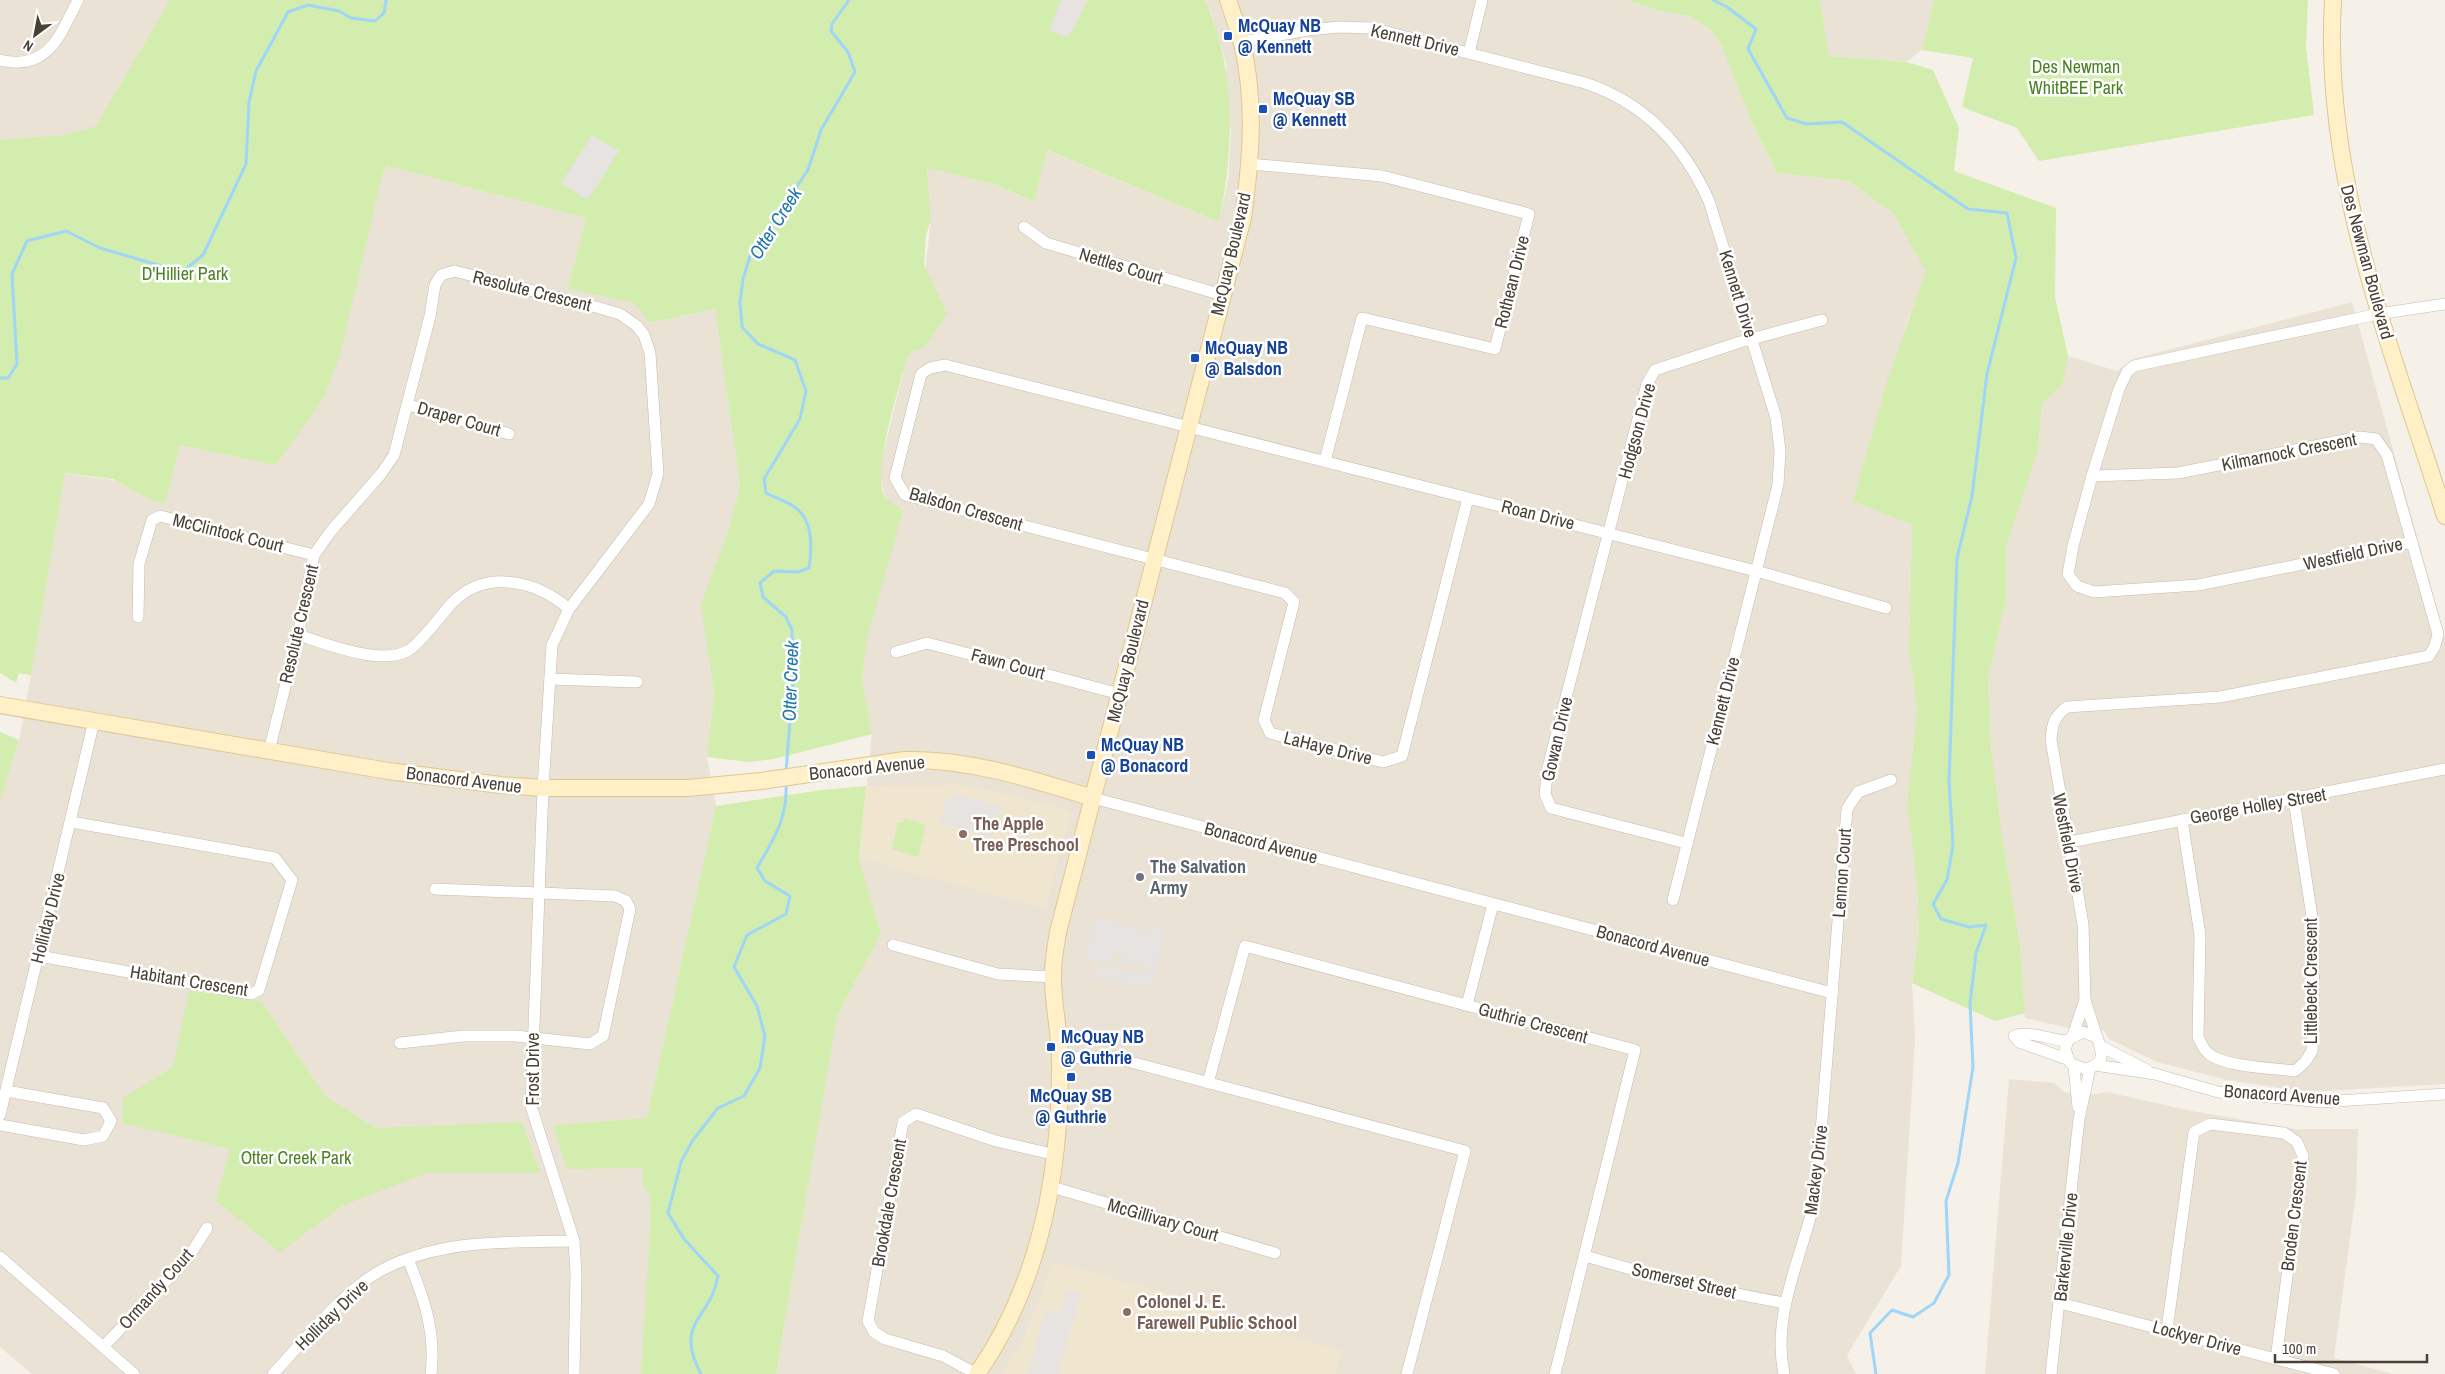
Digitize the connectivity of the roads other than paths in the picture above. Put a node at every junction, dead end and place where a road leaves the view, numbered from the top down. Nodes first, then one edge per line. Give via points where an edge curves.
1 (78, 0) edge
2 (1228, 0) edge
3 (1482, 0) edge
4 (2333, 0) edge
5 (1242, 42) junction
6 (1469, 53) junction
7 (0, 60) edge
8 (1250, 164) junction
9 (1024, 227) dead end
10 (1222, 295) junction
11 (2445, 304) edge
12 (2378, 314) junction
13 (1822, 320) dead end
14 (1752, 340) junction
15 (409, 405) junction
16 (1189, 426) junction
17 (509, 434) dead end
18 (1325, 461) junction
19 (2092, 476) junction
20 (1468, 498) junction
21 (2445, 516) edge
22 (1610, 534) junction
23 (2412, 542) junction
24 (314, 555) junction
25 (1155, 559) junction
26 (1756, 571) junction
27 (1886, 608) dead end
28 (569, 609) junction
29 (138, 617) dead end
30 (298, 636) junction
31 (896, 652) dead end
32 (550, 679) junction
33 (637, 682) dead end
34 (1120, 694) junction
35 (0, 705) edge
36 (94, 721) junction
37 (269, 751) junction
38 (2445, 769) edge
39 (1890, 780) dead end
40 (543, 788) junction
41 (1093, 798) junction
42 (2294, 800) junction
43 (2182, 820) junction
44 (71, 822) junction
45 (2070, 842) junction
46 (1686, 843) junction
47 (435, 889) dead end
48 (540, 893) junction
49 (1673, 900) dead end
50 (1493, 904) junction
51 (893, 946) dead end
52 (39, 956) junction
53 (1053, 977) junction
54 (1832, 992) junction
55 (2085, 1000) junction
56 (1467, 1005) junction
57 (532, 1036) junction
58 (2070, 1038) junction
59 (400, 1042) dead end
60 (2100, 1042) junction
61 (1060, 1058) junction
62 (2071, 1063) junction
63 (2092, 1067) junction
64 (2155, 1074) junction
65 (1208, 1083) junction
66 (6, 1091) junction
67 (2444, 1093) edge
68 (0, 1115) edge
69 (2079, 1119) junction
70 (0, 1125) edge
71 (1056, 1155) junction
72 (1052, 1187) junction
73 (207, 1228) dead end
74 (574, 1241) junction
75 (1275, 1253) dead end
76 (1585, 1256) junction
77 (0, 1257) edge
78 (408, 1259) junction
79 (1784, 1303) junction
80 (2060, 1303) junction
81 (2167, 1330) junction
82 (103, 1347) junction
83 (2276, 1359) junction
84 (134, 1374) edge
85 (272, 1374) edge
86 (431, 1374) edge
87 (574, 1374) edge
88 (977, 1374) edge
89 (1407, 1374) edge
90 (1555, 1374) edge
91 (1784, 1374) edge
92 (2051, 1374) edge
93 (2334, 1374) edge

1 - 7 street via 48,53 30,62
2 - 5 street, McQuay Boulevard
3 - 6 street
4 - 12 street, Des Newman Boulevard via 2330,34 2335,117 2352,212
5 - 6 street, Kennett Drive via 1308,30 1355,27 1371,28
5 - 8 street, McQuay Boulevard via 1250,101
6 - 14 street, Kennett Drive via 1610,91 1662,130 1697,174 1709,201
8 - 10 street, McQuay Boulevard via 1243,218
8 - 18 street, Rothean Drive via 1382,176 1529,214 1495,349 1362,318
9 - 10 street, Nettles Court via 1046,243
10 - 16 street, McQuay Boulevard
11 - 12 street, Westfield Drive
12 - 19 street, Westfield Drive via 2134,366 2127,372 2119,389
12 - 21 street, Des Newman Boulevard
13 - 14 street, Hodgson Drive
14 - 22 street, Hodgson Drive via 1655,370 1647,384
14 - 26 street, Kennett Drive via 1776,418 1780,451 1778,485
15 - 17 street, Draper Court
15 - 24 street, Resolute Crescent via 394,455
15 - 28 street, Resolute Crescent via 435,285 441,274 454,271 596,307 620,314 638,326 650,353 658,474 649,504
16 - 18 street, Roan Drive
16 - 25 street, McQuay Boulevard
16 - 25 street, Balsdon Crescent via 945,365 921,374 895,478 905,495
18 - 20 street, Roan Drive
19 - 23 street, Kilmarnock Crescent via 2178,473 2360,437 2376,439 2387,455
19 - 23 street, Westfield Drive via 2068,574 2077,586 2094,592 2198,585
20 - 22 street, Roan Drive
20 - 25 street, LaHaye Drive via 1402,756 1383,762 1270,733 1264,720 1294,602 1285,593
22 - 26 street, Roan Drive
22 - 46 street, Gowan Drive via 1548,767 1545,794 1550,808
23 - 45 street, Westfield Drive via 2438,634 2429,656 2220,697 2067,707 2058,713 2052,724 2051,740
24 - 29 street, McClintock Court via 160,516 152,520 139,564
24 - 30 street, Resolute Crescent
25 - 34 street, McQuay Boulevard
26 - 27 street, Roan Drive
26 - 46 street, Kennett Drive
28 - 30 street via 530,585 504,580 473,589 454,600 408,650 389,656 364,654
28 - 32 street, Resolute Crescent via 552,645
30 - 37 street, Resolute Crescent
31 - 34 street, Fawn Court via 927,643
32 - 33 street
32 - 40 street, Resolute Crescent
34 - 41 street, McQuay Boulevard
35 - 36 street, Bonacord Avenue
36 - 37 street, Bonacord Avenue
36 - 44 street, Holliday Drive
37 - 40 street, Bonacord Avenue via 388,770
38 - 42 street, George Holley Street
39 - 54 street, Lennon Court via 1858,792 1846,809
40 - 41 street, Bonacord Avenue via 688,788 928,759 966,764
40 - 48 street, Frost Drive
41 - 50 street, Bonacord Avenue
41 - 53 street, McQuay Boulevard via 1058,932
42 - 43 street, George Holley Street
42 - 43 street, Littlebeck Crescent via 2313,923 2314,1020 2312,1052 2295,1071 2228,1061 2210,1054 2198,1036 2200,935
43 - 45 street, George Holley Street
44 - 52 street, Holliday Drive
44 - 52 street, Habitant Crescent via 275,858 292,880 259,990 251,994
45 - 55 street, Westfield Drive via 2083,924
46 - 49 street, Kennett Drive
47 - 48 street
48 - 57 street, Frost Drive
48 - 57 street via 615,896 626,902 630,910 603,1036 590,1044
50 - 54 street, Bonacord Avenue
50 - 56 street
51 - 53 street via 998,974
52 - 66 street, Holliday Drive
53 - 61 street, McQuay Boulevard
54 - 79 street, Mackey Drive via 1816,1194
55 - 58 street, Westfield Drive
55 - 60 street
56 - 65 street, Guthrie Crescent via 1245,946
56 - 76 street, Guthrie Crescent via 1635,1050
57 - 59 street via 463,1036
57 - 74 street, Frost Drive via 530,1106
58 - 60 street via 2083,1032
58 - 62 street via 2065,1049
58 - 62 street via 2051,1040 2022,1033 2014,1036 2019,1042
60 - 63 street via 2101,1057
60 - 64 street, Bonacord Avenue
61 - 65 street via 1112,1057
61 - 71 street, McQuay Boulevard
62 - 63 street
62 - 69 street, Barkerville Drive
63 - 64 street, Bonacord Avenue
63 - 69 street, Barkerville Drive
64 - 67 street, Bonacord Avenue via 2218,1092 2322,1102
65 - 89 street via 1465,1151
66 - 68 street, Holliday Drive
66 - 70 street via 103,1108 110,1122 103,1136 84,1140
69 - 80 street, Barkerville Drive
71 - 72 street, McQuay Boulevard
71 - 88 street, Brookdale Crescent via 996,1142 916,1114 903,1122 868,1321 874,1332 885,1339 943,1356
72 - 75 street, McGillivary Court
72 - 88 street, McQuay Boulevard via 1025,1281 1000,1336
73 - 82 street, Ormandy Court via 188,1258
74 - 78 street, Holliday Drive via 445,1247
74 - 87 street, Frost Drive
76 - 79 street, Somerset Street via 1680,1283
76 - 90 street, Guthrie Crescent
77 - 82 street
78 - 85 street, Holliday Drive via 379,1271 355,1289
78 - 86 street via 433,1338
79 - 91 street, Mackey Drive via 1780,1356
80 - 81 street, Lockyer Drive
80 - 92 street, Barkerville Drive
81 - 83 street, Lockyer Drive
81 - 83 street, Broden Crescent via 2194,1132 2210,1124 2284,1133 2297,1142 2303,1156
82 - 84 street
83 - 93 street, Lockyer Drive

